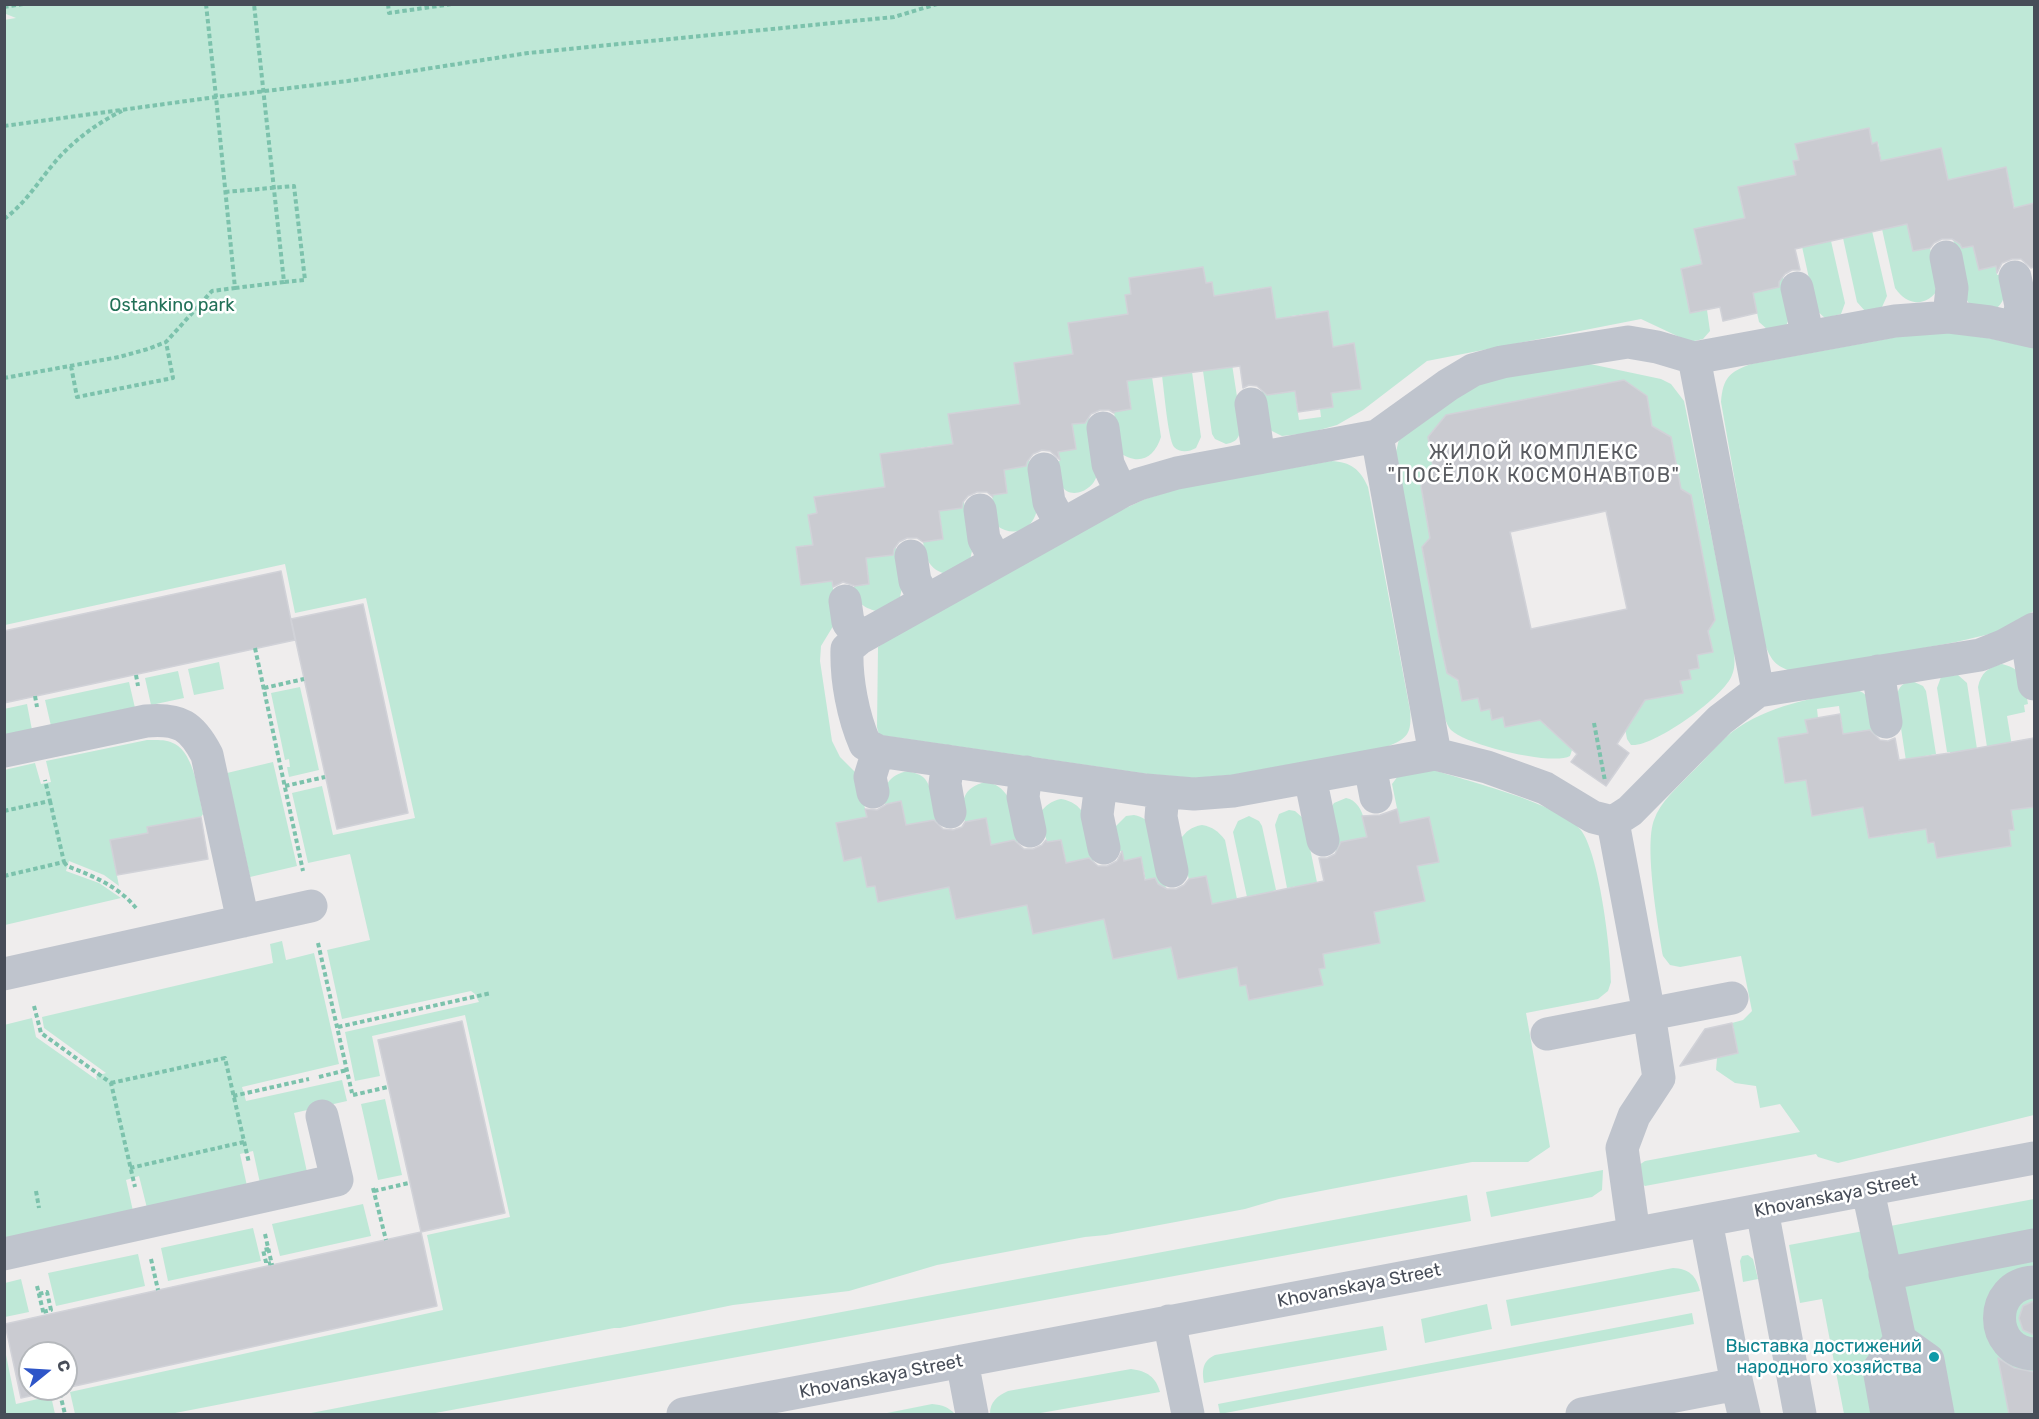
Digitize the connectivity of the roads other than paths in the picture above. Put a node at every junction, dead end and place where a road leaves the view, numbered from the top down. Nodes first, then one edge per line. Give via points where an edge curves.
1 (1946, 257) dead end
2 (2015, 277) dead end
3 (1797, 288) dead end
4 (1949, 317) junction
5 (2026, 330) edge
6 (1808, 337) junction
7 (1694, 358) junction
8 (1251, 404) dead end
9 (1103, 428) dead end
10 (1377, 436) junction
11 (1259, 458) junction
12 (1044, 469) dead end
13 (1121, 492) junction
14 (980, 510) dead end
15 (1061, 524) junction
16 (911, 556) dead end
17 (996, 561) junction
18 (845, 601) dead end
19 (926, 601) junction
20 (2028, 633) edge
21 (860, 638) junction
22 (1878, 671) junction
23 (2034, 684) edge
24 (1758, 691) junction
25 (1886, 722) dead end
26 (4, 751) edge
27 (878, 751) junction
28 (1435, 754) junction
29 (948, 761) junction
30 (1026, 772) junction
31 (1310, 777) junction
32 (1101, 783) junction
33 (873, 792) dead end
34 (1163, 792) junction
35 (950, 812) dead end
36 (1613, 822) junction
37 (1029, 831) dead end
38 (1323, 840) dead end
39 (1104, 848) dead end
40 (1172, 871) dead end
41 (311, 906) road end
42 (243, 921) junction
43 (15, 972) edge
44 (1732, 998) dead end
45 (1649, 1014) junction
46 (1546, 1034) dead end
47 (322, 1116) dead end
48 (2034, 1158) edge
49 (1868, 1191) junction
50 (1762, 1210) junction
51 (1706, 1221) junction
52 (1634, 1234) junction
53 (2034, 1245) edge
54 (4, 1254) edge
55 (1886, 1274) junction
56 (2034, 1282) edge
57 (1169, 1322) junction
58 (1900, 1340) junction
59 (2034, 1354) edge
60 (962, 1361) junction
61 (1740, 1399) edge
62 (683, 1414) edge
63 (972, 1414) edge
64 (1188, 1414) edge
65 (1582, 1414) edge
66 (1800, 1414) edge
67 (1887, 1414) edge
68 (1913, 1414) edge
69 (1938, 1414) edge

1 - 4 street via 1952,288
2 - 5 street
3 - 6 street
4 - 5 street
4 - 6 street via 1895,321
6 - 7 street via 1749,339
7 - 10 street via 1628,342 1502,362 1473,370
7 - 24 street
8 - 11 street
9 - 13 street via 1108,464
10 - 11 street
10 - 28 street
11 - 13 street via 1177,473
12 - 15 street via 1048,502
13 - 15 street
14 - 17 street via 984,539
15 - 17 street
16 - 19 street via 915,581
17 - 19 street
18 - 21 street via 849,622
19 - 21 street
20 - 22 street via 1980,655
20 - 23 street
21 - 27 street via 847,649 847,666 859,730 865,744
22 - 24 street
22 - 25 street
24 - 36 street via 1720,720 1630,811
26 - 42 street via 146,720 182,724 196,735 207,756
27 - 29 street
27 - 33 street via 870,777
28 - 31 street via 1373,782
28 - 36 street via 1545,788 1593,817
29 - 30 street
29 - 35 street via 945,784
30 - 32 street
30 - 37 street via 1023,797
31 - 34 street via 1233,791
31 - 38 street
32 - 34 street
32 - 39 street via 1097,815
34 - 40 street via 1161,817
36 - 45 street
41 - 42 street
42 - 43 street
44 - 45 street
45 - 46 street
45 - 52 street via 1659,1078 1634,1116 1623,1149
47 - 54 street via 337,1180
48 - 49 street, Khovanskaya Street
49 - 50 street, Khovanskaya Street
49 - 55 street
50 - 51 street, Khovanskaya Street
50 - 66 street
51 - 52 street, Khovanskaya Street
51 - 61 street
52 - 57 street, Khovanskaya Street
53 - 55 street
55 - 58 street
56 - 59 street via 2009,1293 1999,1316 2006,1340 2015,1349
57 - 60 street, Khovanskaya Street
57 - 64 street
58 - 67 street via 1879,1369
58 - 68 street
58 - 69 street via 1928,1360
60 - 62 street, Khovanskaya Street
60 - 63 street
61 - 65 street

